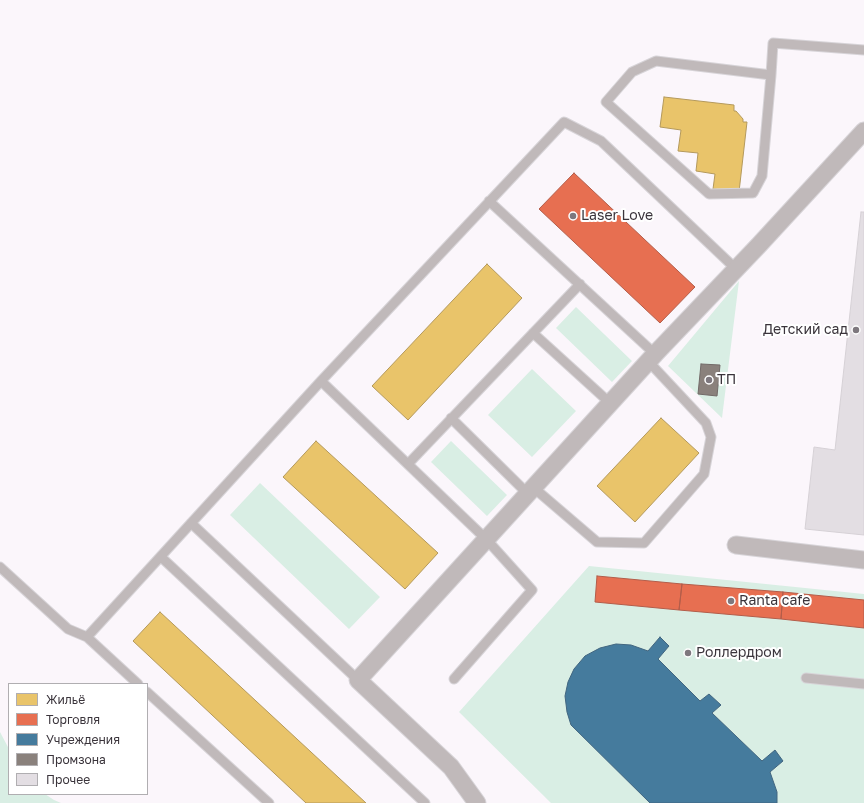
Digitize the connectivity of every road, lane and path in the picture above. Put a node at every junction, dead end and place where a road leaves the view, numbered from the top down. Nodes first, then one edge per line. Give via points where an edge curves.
1 (864, 50) edge
2 (771, 75) junction
3 (864, 131) edge
4 (489, 201) junction
5 (736, 269) junction
6 (580, 284) junction
7 (533, 333) junction
8 (652, 357) junction
9 (321, 381) junction
10 (610, 403) junction
11 (451, 418) junction
12 (408, 464) junction
13 (531, 491) junction
14 (190, 523) junction
15 (487, 540) junction
16 (736, 545) dead end
17 (160, 557) junction
18 (864, 560) edge
19 (0, 567) edge
20 (87, 637) junction
21 (806, 678) dead end
22 (454, 679) dead end
23 (358, 680) junction
24 (137, 683) edge
25 (864, 684) edge
26 (148, 693) edge
27 (269, 803) edge
28 (425, 803) edge
29 (476, 803) edge

1 - 2 lane via 773,43
2 - 2 lane via 656,61 632,72 606,102 709,194 753,193 762,176
3 - 5 street
4 - 5 lane via 564,122 601,141
4 - 6 lane
4 - 9 lane
5 - 8 street
6 - 7 lane
6 - 8 lane
7 - 10 lane
7 - 11 lane
8 - 10 street
8 - 13 lane via 706,423 711,437 704,474 644,543 597,542
9 - 12 lane
9 - 14 lane
10 - 13 street
11 - 12 lane
11 - 13 lane
12 - 15 lane
13 - 15 street
14 - 17 lane
14 - 23 lane
15 - 22 lane via 532,590
15 - 23 street
16 - 18 street
17 - 20 lane
17 - 28 lane
19 - 20 lane via 68,629
20 - 24 lane
21 - 25 lane
23 - 29 street via 451,767
26 - 27 lane

